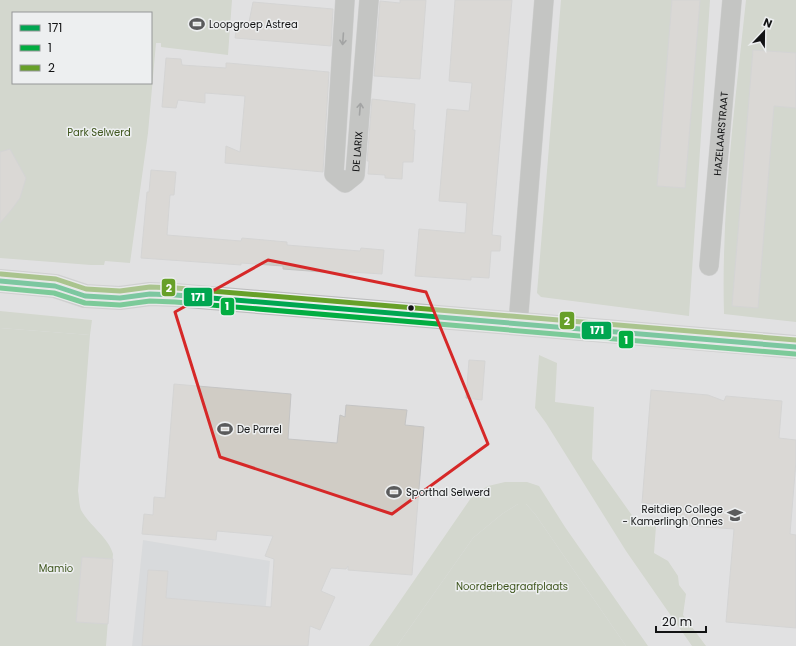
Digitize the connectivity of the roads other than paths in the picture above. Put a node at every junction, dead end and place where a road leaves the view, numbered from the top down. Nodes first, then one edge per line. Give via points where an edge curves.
1 (345, 0) edge
2 (369, 0) edge
3 (544, 0) edge
4 (732, 0) edge
5 (710, 266) dead end
6 (0, 281) edge
7 (518, 324) junction
8 (796, 346) edge

1 -> 2 street, DE LARIX via 334,174 345,183 355,175
3 - 7 street
4 - 5 street, HAZELAARSTRAAT
6 - 7 main road via 55,286 85,296 120,298 150,294
7 - 8 main road

